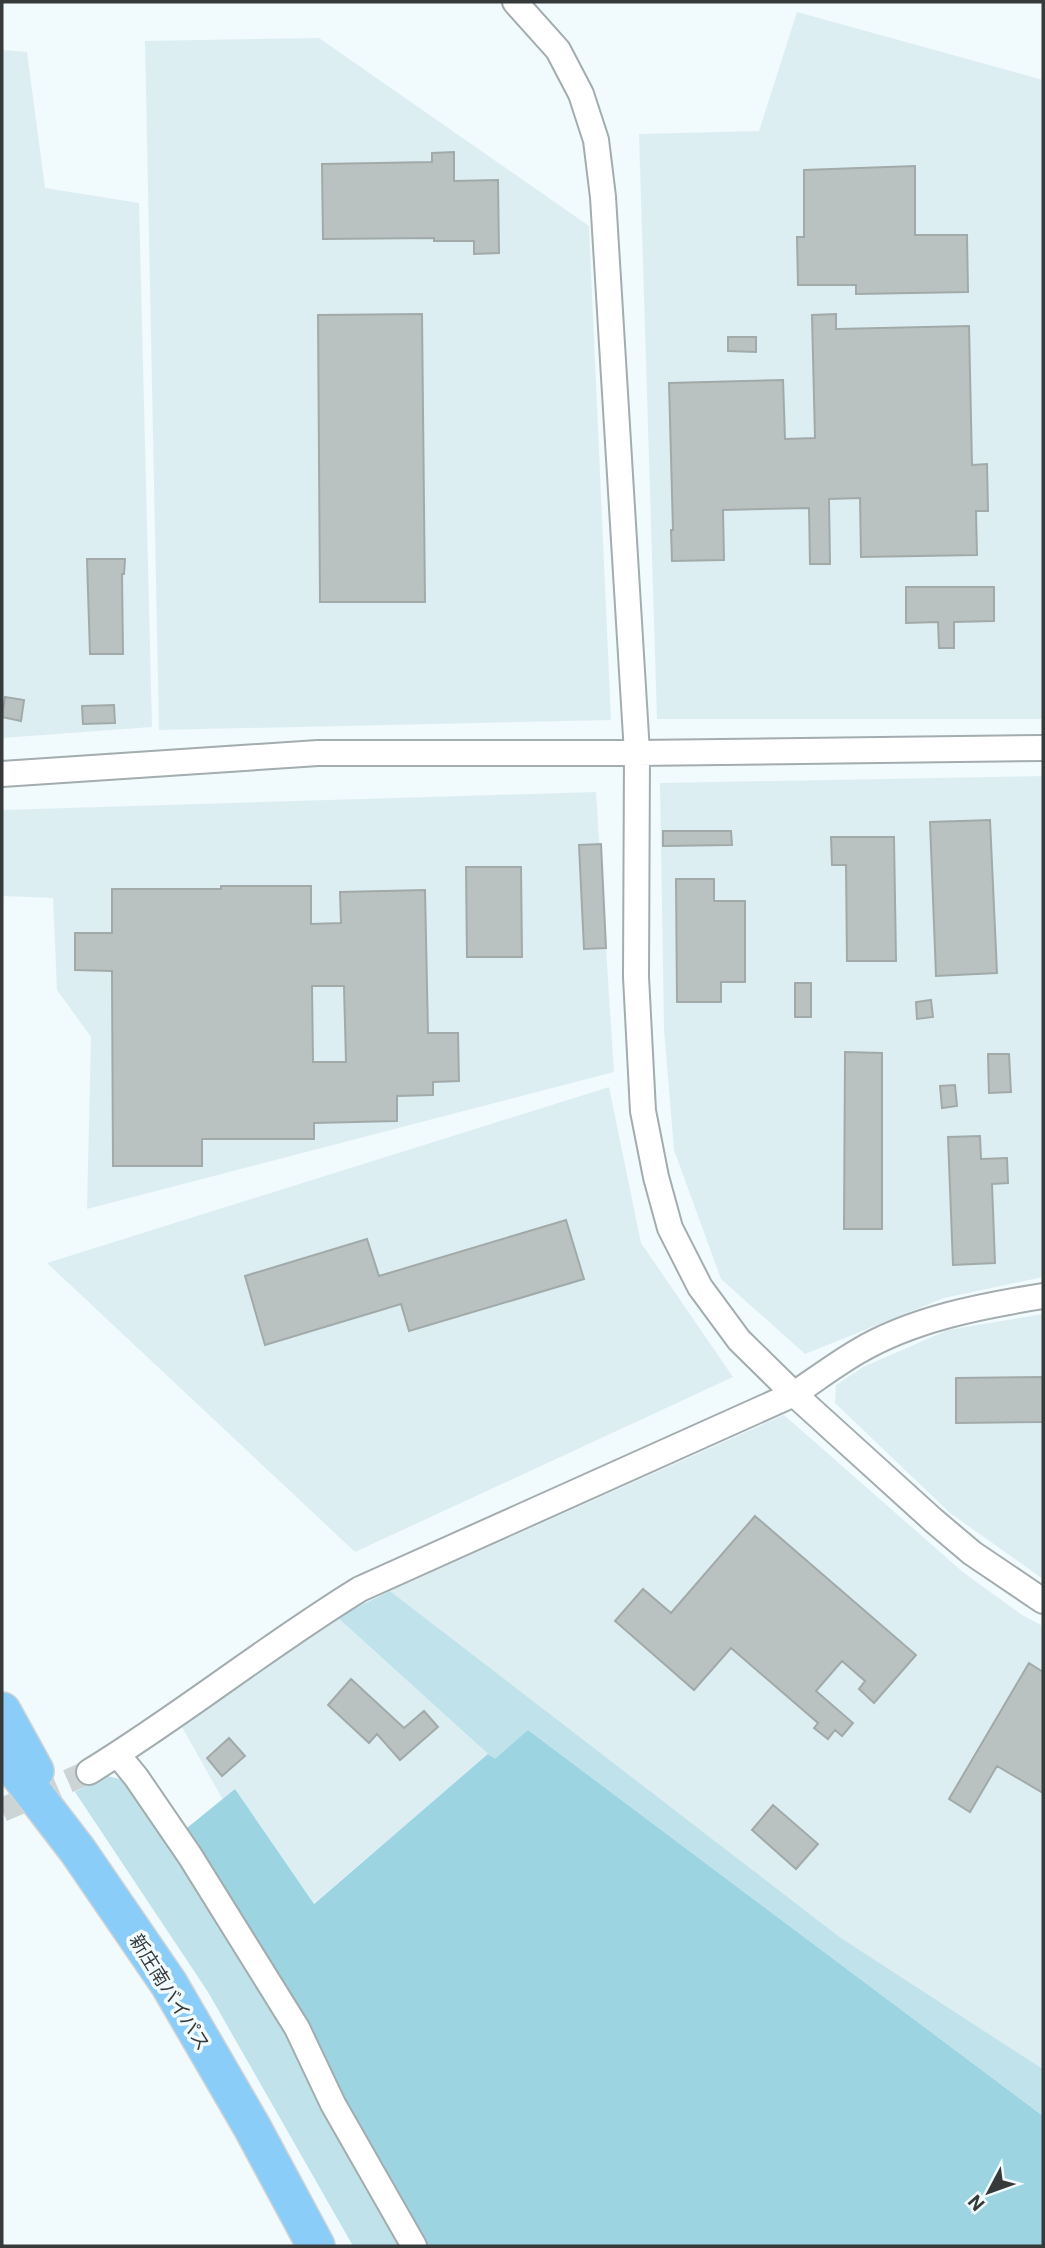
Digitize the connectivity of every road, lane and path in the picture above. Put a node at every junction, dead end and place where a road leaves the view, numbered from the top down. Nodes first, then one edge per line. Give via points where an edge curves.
1 (515, 2) edge
2 (1043, 748) edge
3 (637, 753) junction
4 (2, 774) edge
5 (1043, 1296) edge
6 (794, 1394) junction
7 (1043, 1601) edge
8 (2, 1711) edge
9 (2, 1752) edge
10 (118, 1755) junction
11 (89, 1772) tunnel mouth
12 (78, 1851) junction
13 (309, 2244) edge
14 (414, 2246) edge

1 - 3 street via 558,50 581,94 596,140
2 - 3 street
3 - 4 street via 318,753
3 - 6 street via 636,977 643,1111 656,1177 670,1228 701,1287 739,1340
5 - 6 street via 976,1307 917,1325 859,1351
6 - 7 street via 972,1553
6 - 10 street via 360,1589
8 - 12 highway
9 - 12 highway, 新庄南バイパス
10 - 11 street
10 - 14 street via 190,1856 297,2028 333,2104
12 - 13 highway, 新庄南バイパス via 169,1984 252,2127

